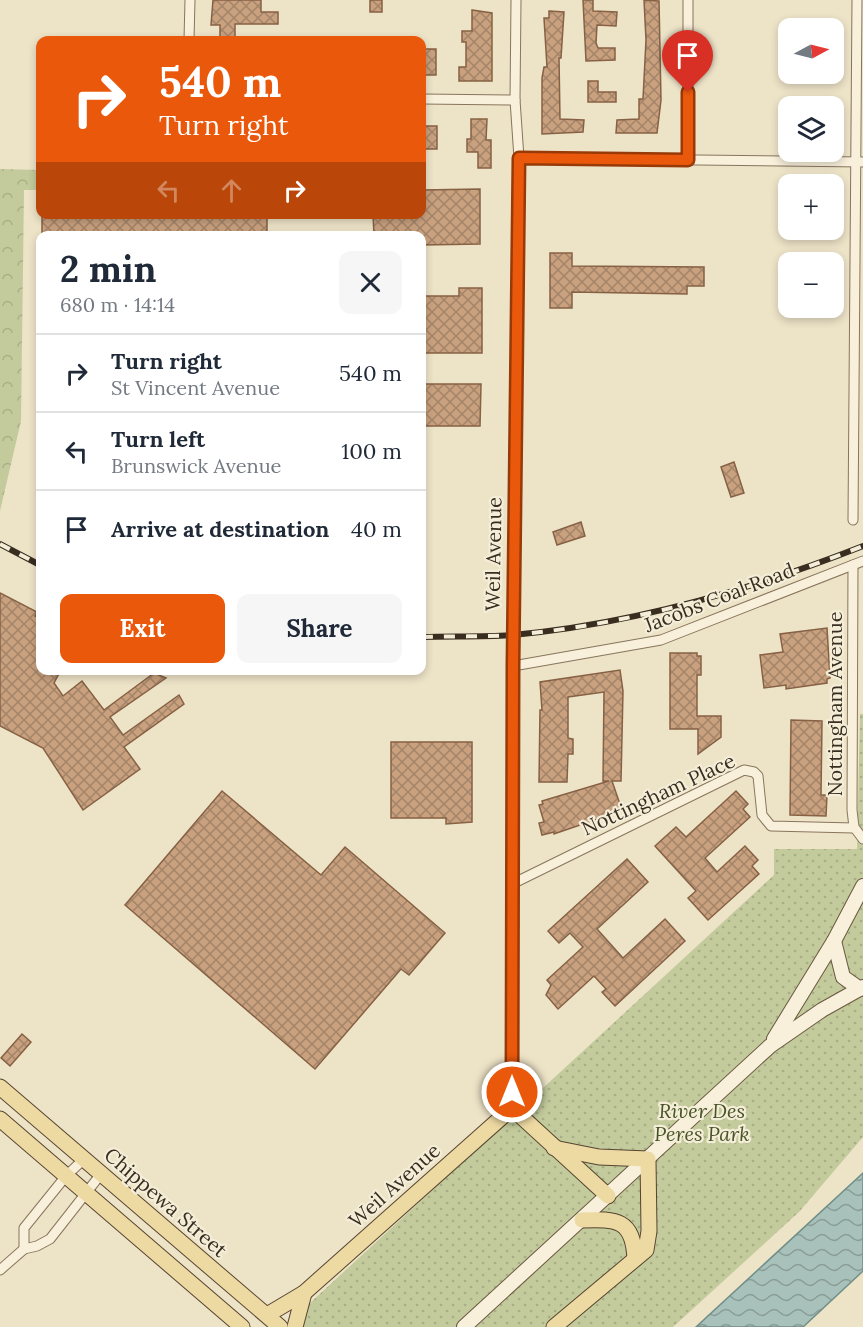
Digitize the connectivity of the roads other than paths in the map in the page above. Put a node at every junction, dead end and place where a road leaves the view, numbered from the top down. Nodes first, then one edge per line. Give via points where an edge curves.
1 (190, 0) edge
2 (516, 0) edge
3 (688, 0) edge
4 (857, 0) edge
5 (189, 36) edge
6 (426, 99) edge
7 (515, 100) junction
8 (519, 158) junction
9 (688, 160) junction
10 (860, 162) edge
11 (853, 520) dead end
12 (863, 561) edge
13 (852, 565) junction
14 (513, 666) junction
15 (863, 671) edge
16 (852, 672) junction
17 (854, 828) junction
18 (863, 839) edge
19 (514, 883) junction
20 (863, 886) edge
21 (834, 940) junction
22 (861, 988) edge
23 (770, 1046) junction
24 (0, 1087) edge
25 (512, 1108) junction
26 (0, 1119) edge
27 (554, 1148) junction
28 (84, 1159) junction
29 (648, 1159) junction
30 (101, 1174) junction
31 (66, 1176) junction
32 (87, 1194) junction
33 (608, 1196) junction
34 (582, 1220) junction
35 (24, 1249) junction
36 (635, 1259) junction
37 (0, 1270) edge
38 (304, 1293) junction
39 (267, 1315) junction
40 (242, 1327) edge
41 (280, 1327) edge
42 (295, 1327) edge
43 (464, 1327) edge
44 (554, 1327) edge

1 - 5 street
2 - 7 street, Weil Avenue
3 - 9 street
4 - 10 street
6 - 7 street
7 - 8 street, Weil Avenue
8 - 9 street
8 - 14 street, Weil Avenue
9 - 10 street
10 - 11 street
12 - 13 street, Jacobs Coal Road
13 - 14 street, Jacobs Coal Road via 661,640
13 - 16 street, Nottingham Avenue
14 - 19 street, Weil Avenue
15 - 16 street
16 - 17 street, Nottingham Avenue
17 - 18 street
17 - 19 street, Nottingham Place via 771,826 762,815 758,776 744,771
19 - 25 street, Weil Avenue
20 - 21 main road
21 - 22 main road via 843,977
21 - 23 main road
22 - 23 main road
23 - 29 main road
24 - 28 main road, Chippewa Street
25 - 27 main road
25 - 38 main road, Weil Avenue
26 - 31 main road
27 - 29 main road via 599,1157
27 - 33 main road
28 - 30 main road, Chippewa Street
28 - 31 street
29 - 33 main road
29 - 36 main road via 648,1241 646,1250
30 - 32 street
30 - 39 main road, Chippewa Street
31 - 32 main road
31 - 35 street via 24,1228
32 - 35 street via 50,1239
32 - 40 main road
33 - 34 main road
34 - 36 main road via 621,1222 630,1232
34 - 43 main road
35 - 37 street
36 - 44 main road
38 - 39 main road, Weil Avenue
38 - 42 main road
39 - 41 main road, Chippewa Street

